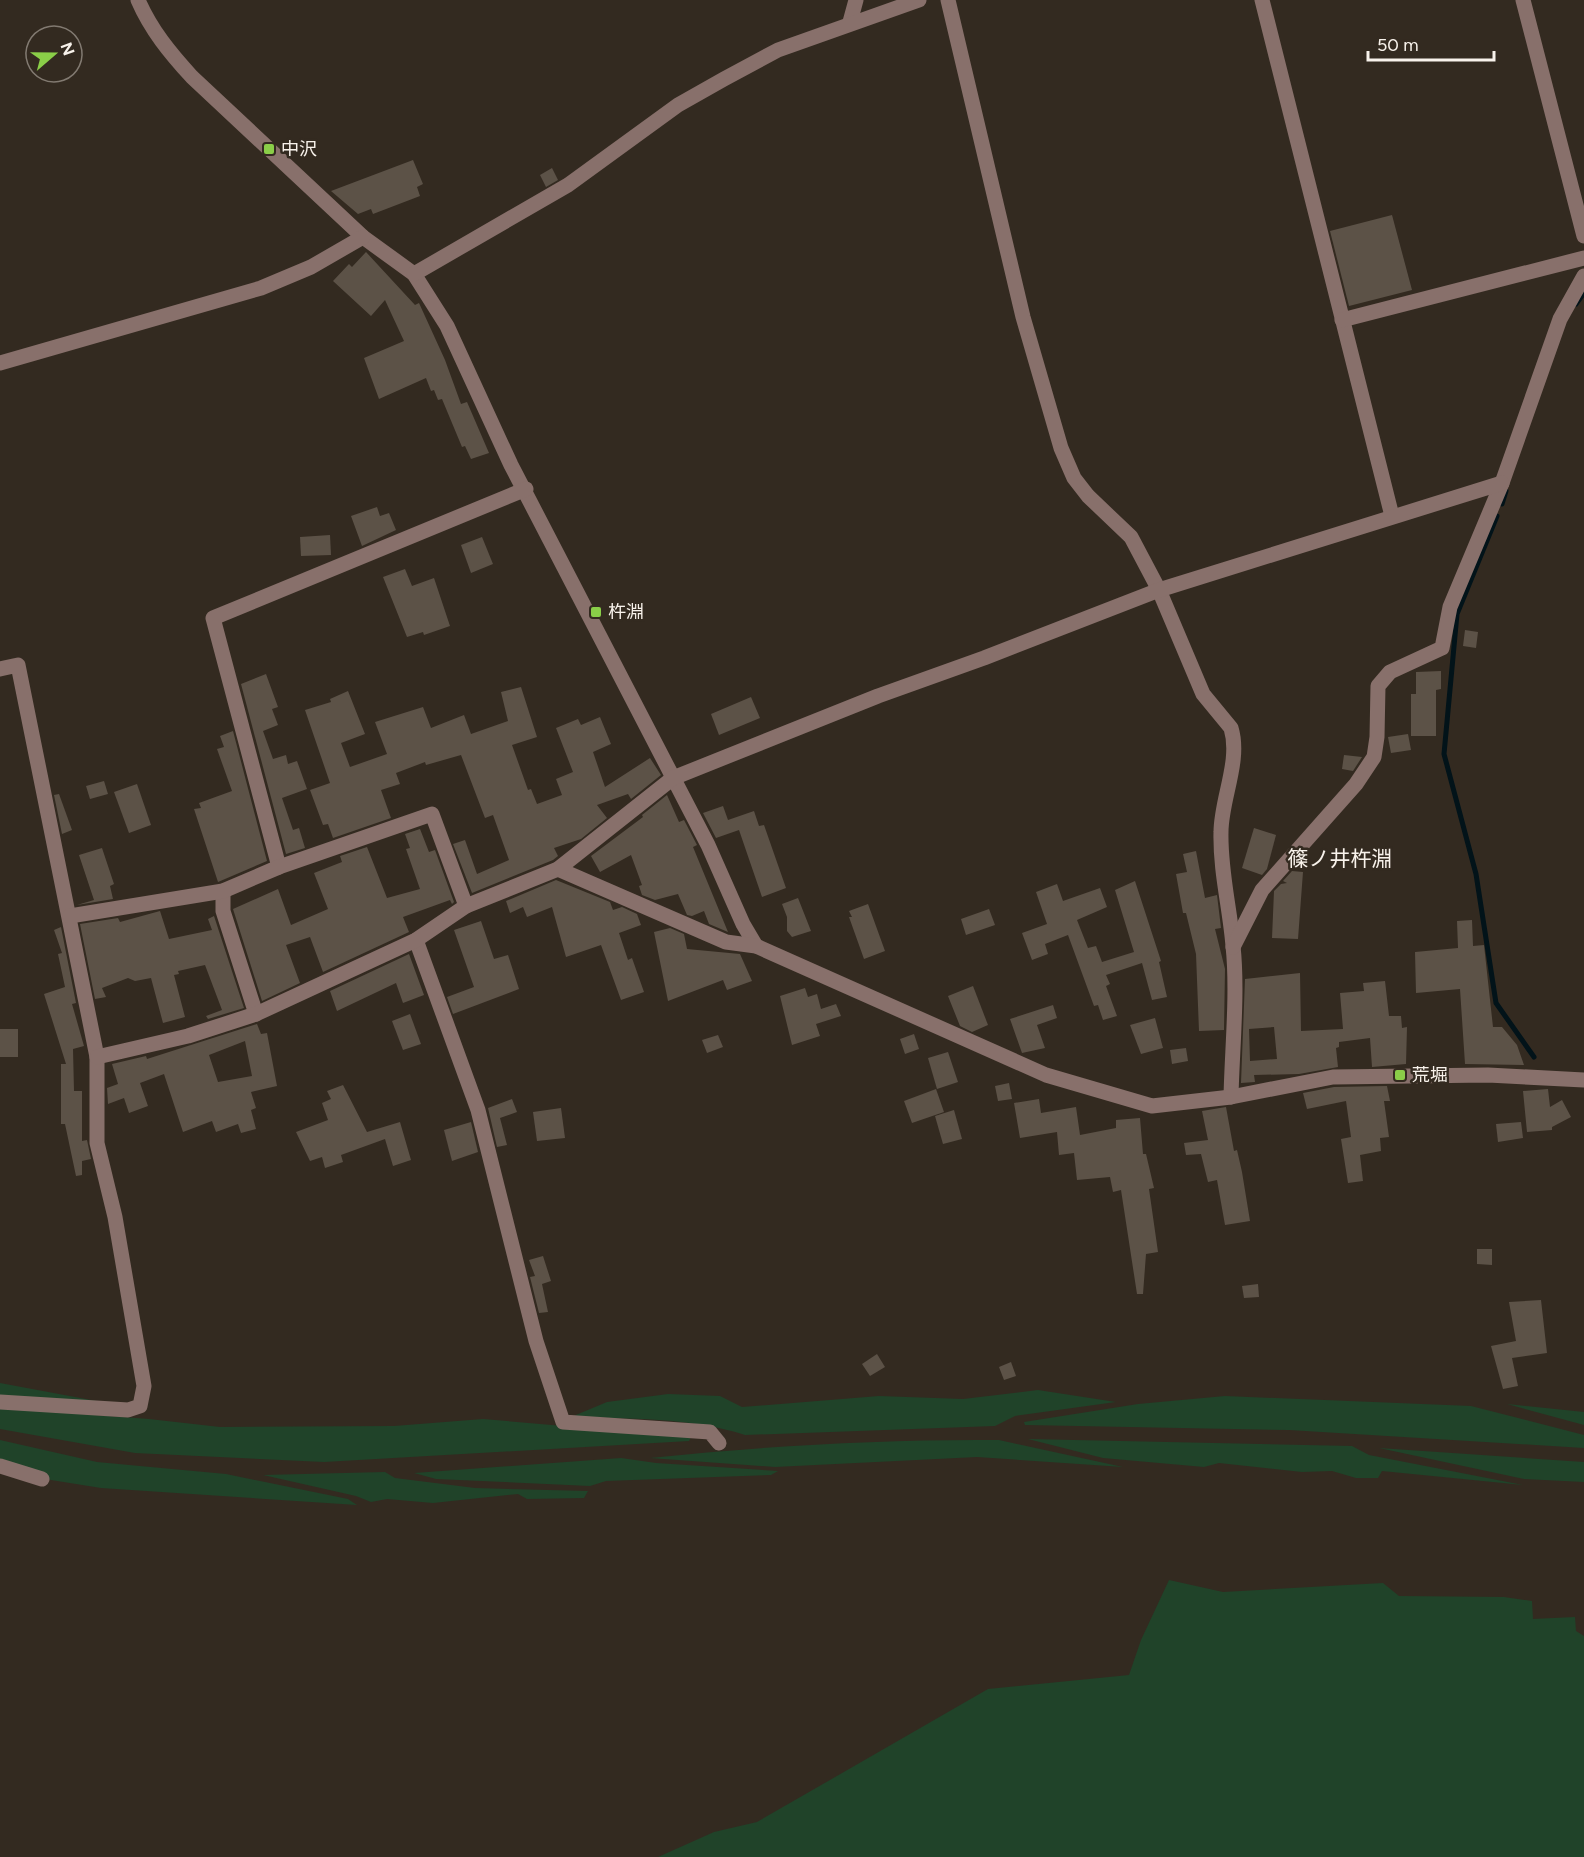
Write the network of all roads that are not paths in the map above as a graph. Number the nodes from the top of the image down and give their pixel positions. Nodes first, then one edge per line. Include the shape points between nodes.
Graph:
1 (138, 0) edge
2 (856, 0) edge
3 (919, 0) edge
4 (948, 0) edge
5 (1262, 0) edge
6 (1523, 0) edge
7 (850, 22) junction
8 (1584, 236) edge
9 (363, 237) junction
10 (1584, 258) edge
11 (414, 274) junction
12 (1584, 276) edge
13 (1342, 320) junction
14 (0, 363) edge
15 (1502, 483) junction
16 (526, 489) junction
17 (1392, 516) junction
18 (1159, 590) junction
19 (0, 669) edge
20 (673, 778) junction
21 (279, 867) junction
22 (558, 869) junction
23 (223, 891) junction
24 (466, 906) junction
25 (70, 916) junction
26 (416, 940) junction
27 (756, 946) junction
28 (1233, 947) junction
29 (256, 1014) junction
30 (97, 1057) junction
31 (1584, 1080) edge
32 (1231, 1097) junction
33 (0, 1402) edge
34 (719, 1443) dead end
35 (0, 1466) edge
36 (42, 1479) dead end

1 - 9 street via 168,52
2 - 7 street
3 - 7 street
4 - 18 street via 1023,316 1061,448 1074,478 1131,537
5 - 13 street
6 - 8 street
7 - 11 street via 778,50 678,105 568,185
9 - 11 street
9 - 14 street via 311,267 261,288
10 - 13 street
11 - 16 street via 447,326 511,465
12 - 15 street via 1560,320
13 - 17 street
15 - 17 street
15 - 28 street via 1450,607 1442,648 1390,672 1378,686 1374,758 1356,784 1262,890
16 - 20 street
16 - 21 street via 213,618
17 - 18 street
18 - 20 street
18 - 28 street via 1203,694 1233,734 1220,831
19 - 25 street via 18,665
20 - 22 street
20 - 27 street
21 - 23 street
21 - 24 street via 432,814
22 - 24 street
22 - 27 street via 726,942
23 - 25 street
23 - 29 street via 223,911
24 - 26 street
25 - 30 street
26 - 29 street
26 - 34 street via 478,1110 536,1341 563,1422 710,1432
27 - 32 street via 1046,1075 1152,1106
28 - 32 street
29 - 30 street via 188,1036
30 - 33 street via 97,1143 115,1217 144,1386 140,1406 128,1410
31 - 32 street via 1477,1075 1333,1077
35 - 36 street

